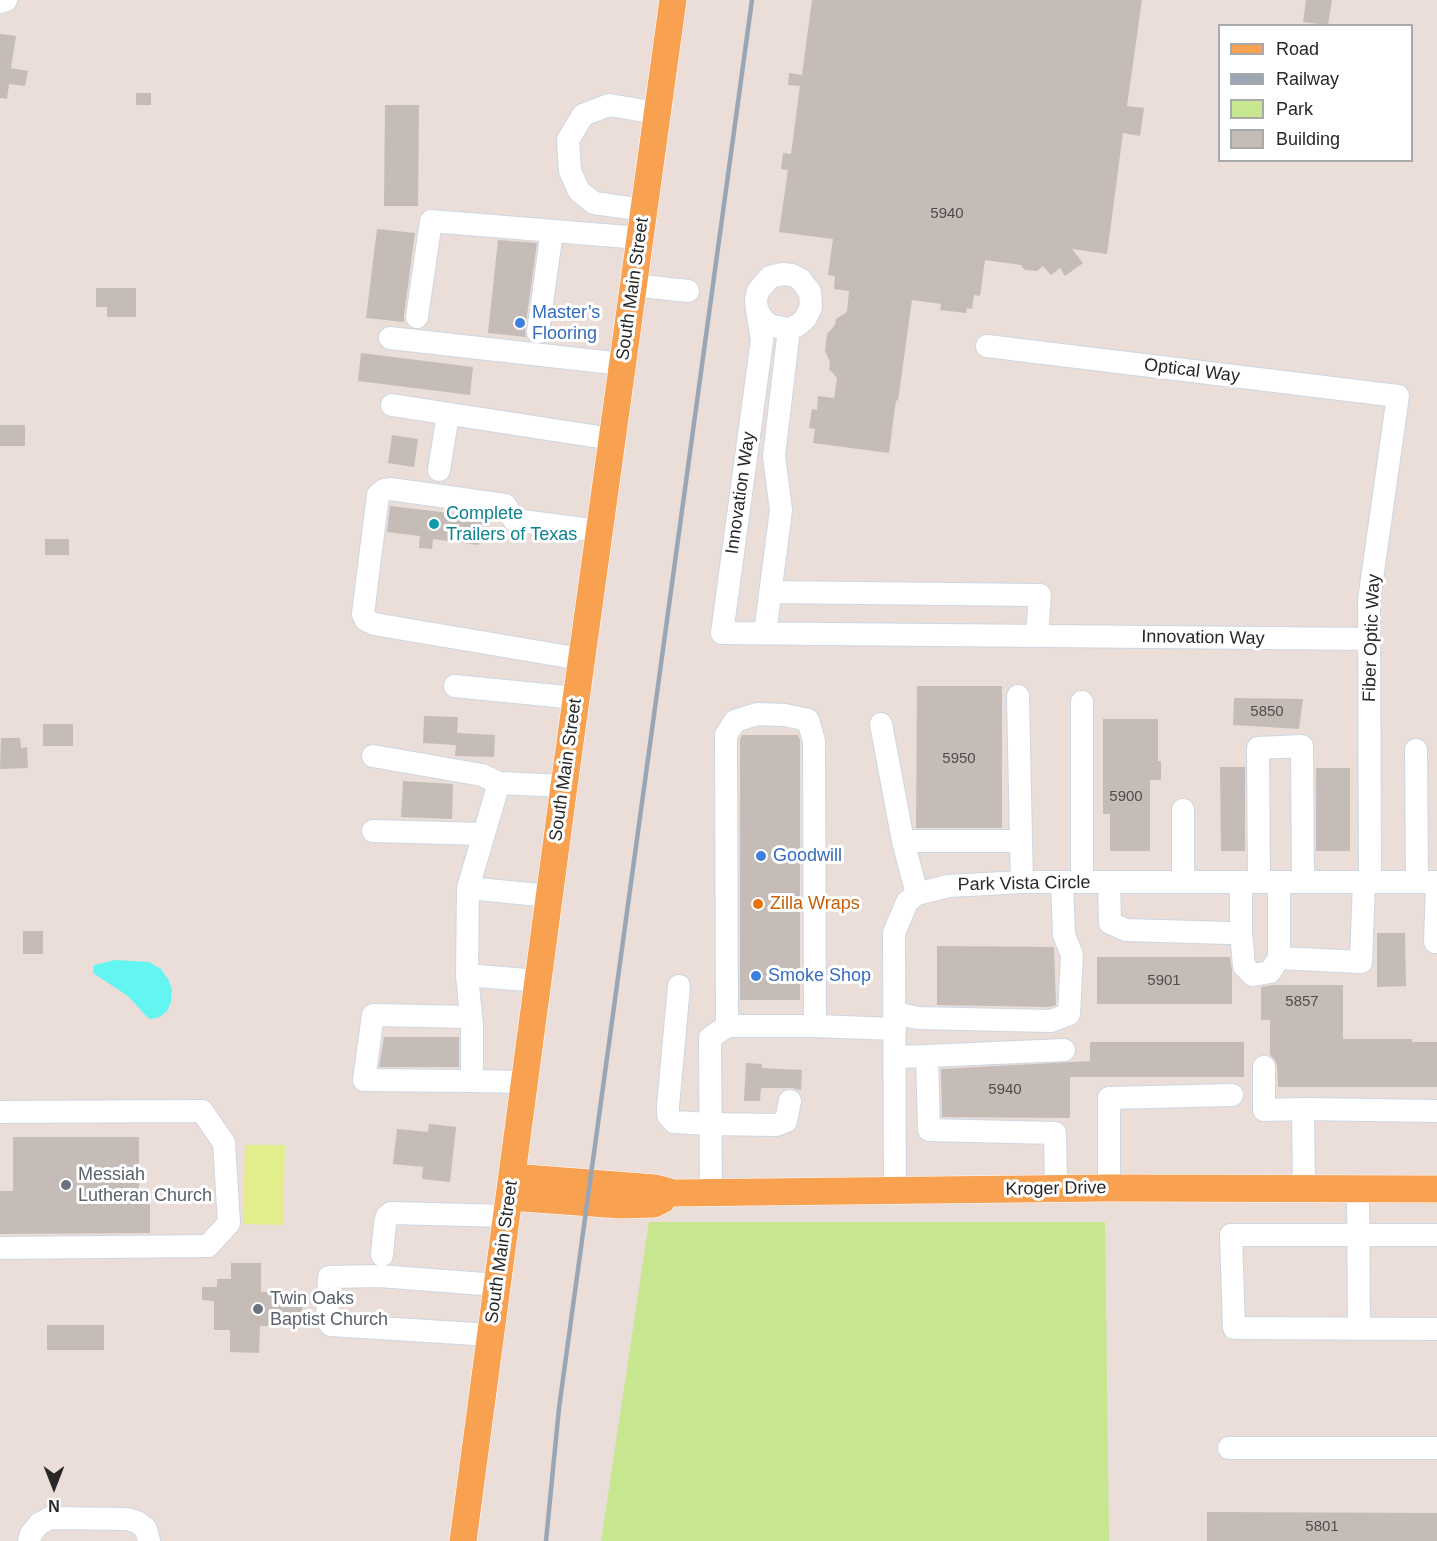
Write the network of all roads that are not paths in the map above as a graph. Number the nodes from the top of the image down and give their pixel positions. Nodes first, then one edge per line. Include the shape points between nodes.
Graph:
1 (6, 0) edge
2 (673, 0) edge
3 (0, 2) edge
4 (657, 113) junction
5 (644, 210) junction
6 (552, 231) junction
7 (640, 238) junction
8 (633, 285) junction
9 (688, 291) dead end
10 (752, 303) junction
11 (417, 317) dead end
12 (789, 328) junction
13 (538, 332) dead end
14 (390, 338) dead end
15 (987, 346) dead end
16 (622, 364) junction
17 (1398, 396) joint
18 (392, 405) dead end
19 (448, 414) junction
20 (612, 439) junction
21 (439, 470) dead end
22 (599, 531) junction
23 (770, 592) junction
24 (765, 633) junction
25 (1037, 636) junction
26 (1370, 639) junction
27 (581, 659) junction
28 (455, 686) dead end
29 (1018, 696) dead end
30 (576, 698) junction
31 (1082, 702) dead end
32 (881, 724) dead end
33 (1416, 750) dead end
34 (373, 756) dead end
35 (499, 783) junction
36 (564, 786) junction
37 (1183, 810) dead end
38 (373, 831) dead end
39 (483, 834) junction
40 (903, 841) junction
41 (1021, 841) junction
42 (1022, 882) junction
43 (1072, 882) junction
44 (1109, 882) junction
45 (1183, 882) junction
46 (1260, 882) junction
47 (1302, 882) junction
48 (1367, 882) junction
49 (1430, 883) edge
50 (468, 888) junction
51 (917, 894) junction
52 (549, 896) junction
53 (1241, 932) junction
54 (1437, 942) edge
55 (1279, 958) junction
56 (467, 975) junction
57 (538, 981) junction
58 (679, 986) dead end
59 (471, 1017) junction
60 (895, 1021) junction
61 (727, 1026) junction
62 (815, 1026) junction
63 (1064, 1050) dead end
64 (927, 1056) junction
65 (895, 1057) junction
66 (1264, 1067) dead end
67 (472, 1081) junction
68 (525, 1082) junction
69 (1232, 1095) dead end
70 (790, 1101) dead end
71 (1303, 1109) junction
72 (0, 1112) edge
73 (1437, 1112) edge
74 (711, 1124) junction
75 (1109, 1188) junction
76 (1056, 1189) junction
77 (1304, 1189) junction
78 (1358, 1189) junction
79 (1437, 1189) edge
80 (895, 1191) junction
81 (711, 1192) junction
82 (509, 1197) junction
83 (1359, 1235) junction
84 (1437, 1235) edge
85 (0, 1248) edge
86 (382, 1255) dead end
87 (497, 1285) junction
88 (1359, 1329) junction
89 (1437, 1329) edge
90 (490, 1335) junction
91 (1229, 1448) dead end
92 (1437, 1448) edge
93 (29, 1541) edge
94 (149, 1541) edge
95 (463, 1541) edge

1 - 3 street
2 - 4 main road, South Main Street
4 - 5 main road, South Main Street
4 - 5 street via 609,105 583,115 568,140 570,171 579,191 594,203
5 - 7 main road, South Main Street
6 - 7 street
6 - 11 street via 431,221
6 - 13 street
7 - 8 main road, South Main Street
8 - 9 street
8 - 16 main road, South Main Street
10 - 12 street via 764,321
10 - 12 street via 770,278 782,274 800,279 810,292 811,307 805,319
10 - 24 street, Innovation Way via 762,340 722,633
12 - 23 street, Innovation Way via 774,456 781,510
14 - 16 street
15 - 17 street, Optical Way
16 - 20 main road, South Main Street
17 - 26 street, Fiber Optic Way via 1369,600
18 - 19 street
19 - 20 street
19 - 21 street
20 - 22 main road, South Main Street
22 - 27 main road, South Main Street
22 - 27 street via 514,520 505,505 390,489 378,495 363,614 366,620
23 - 24 street, Innovation Way
23 - 25 street via 1040,595
24 - 25 street, Innovation Way
25 - 26 street, Innovation Way
26 - 48 street, Fiber Optic Way
27 - 30 main road, South Main Street
28 - 30 street
29 - 41 street
30 - 36 main road, South Main Street
31 - 43 street
32 - 40 street
33 - 49 street
34 - 35 street via 482,775
35 - 36 street
35 - 39 street
36 - 52 main road, South Main Street
37 - 45 street
38 - 39 street
39 - 50 street
40 - 41 street
40 - 51 street
41 - 42 street
42 - 43 street, Park Vista Circle
42 - 51 street, Park Vista Circle via 948,885
43 - 44 street, Park Vista Circle
43 - 60 street via 1064,935 1072,955 1069,1014 1051,1021
44 - 45 street, Park Vista Circle
44 - 53 street via 1110,923 1126,930
45 - 46 street, Park Vista Circle
46 - 47 street, Park Vista Circle
46 - 47 street via 1258,748 1302,746
46 - 53 street
46 - 55 street
47 - 48 street, Park Vista Circle
48 - 49 street, Park Vista Circle
48 - 55 street, Fiber Optic Way via 1361,962
49 - 54 street
50 - 52 street
50 - 56 street
51 - 60 street via 907,902 894,933
52 - 57 main road, South Main Street
53 - 55 street via 1244,966 1253,975 1270,972
56 - 57 street
56 - 59 street
57 - 68 main road, South Main Street
58 - 74 street via 668,1115 674,1122
59 - 67 street
59 - 67 street via 373,1015 364,1080
60 - 62 street
60 - 65 street
61 - 62 street
61 - 62 street via 726,735 735,721 757,714 808,720 814,741
61 - 74 street via 711,1038
63 - 64 street
64 - 65 street
64 - 76 street via 928,1130 1055,1133
65 - 80 street
66 - 71 street via 1264,1110
67 - 68 street
68 - 82 main road, South Main Street
69 - 75 street via 1108,1098
70 - 74 street via 786,1121 776,1125
71 - 73 street
71 - 77 street
72 - 85 street via 201,1111 224,1143 229,1223 208,1246
74 - 81 street
75 - 76 main road, Kroger Drive
75 - 77 main road, Kroger Drive
76 - 80 main road, Kroger Drive
77 - 78 main road, Kroger Drive
78 - 79 main road, Kroger Drive
78 - 83 street
80 - 81 main road, Kroger Drive
81 - 82 main road, Kroger Drive via 674,1193 654,1204 620,1205
82 - 86 street via 391,1214 385,1224
82 - 87 main road, South Main Street
83 - 84 street
83 - 88 street
83 - 88 street via 1231,1235 1234,1328
87 - 90 main road, South Main Street
87 - 90 street via 379,1276 329,1277 327,1320 331,1325
88 - 89 street
90 - 95 main road, South Main Street
91 - 92 street
93 - 94 street via 39,1524 50,1518 127,1519 146,1529

